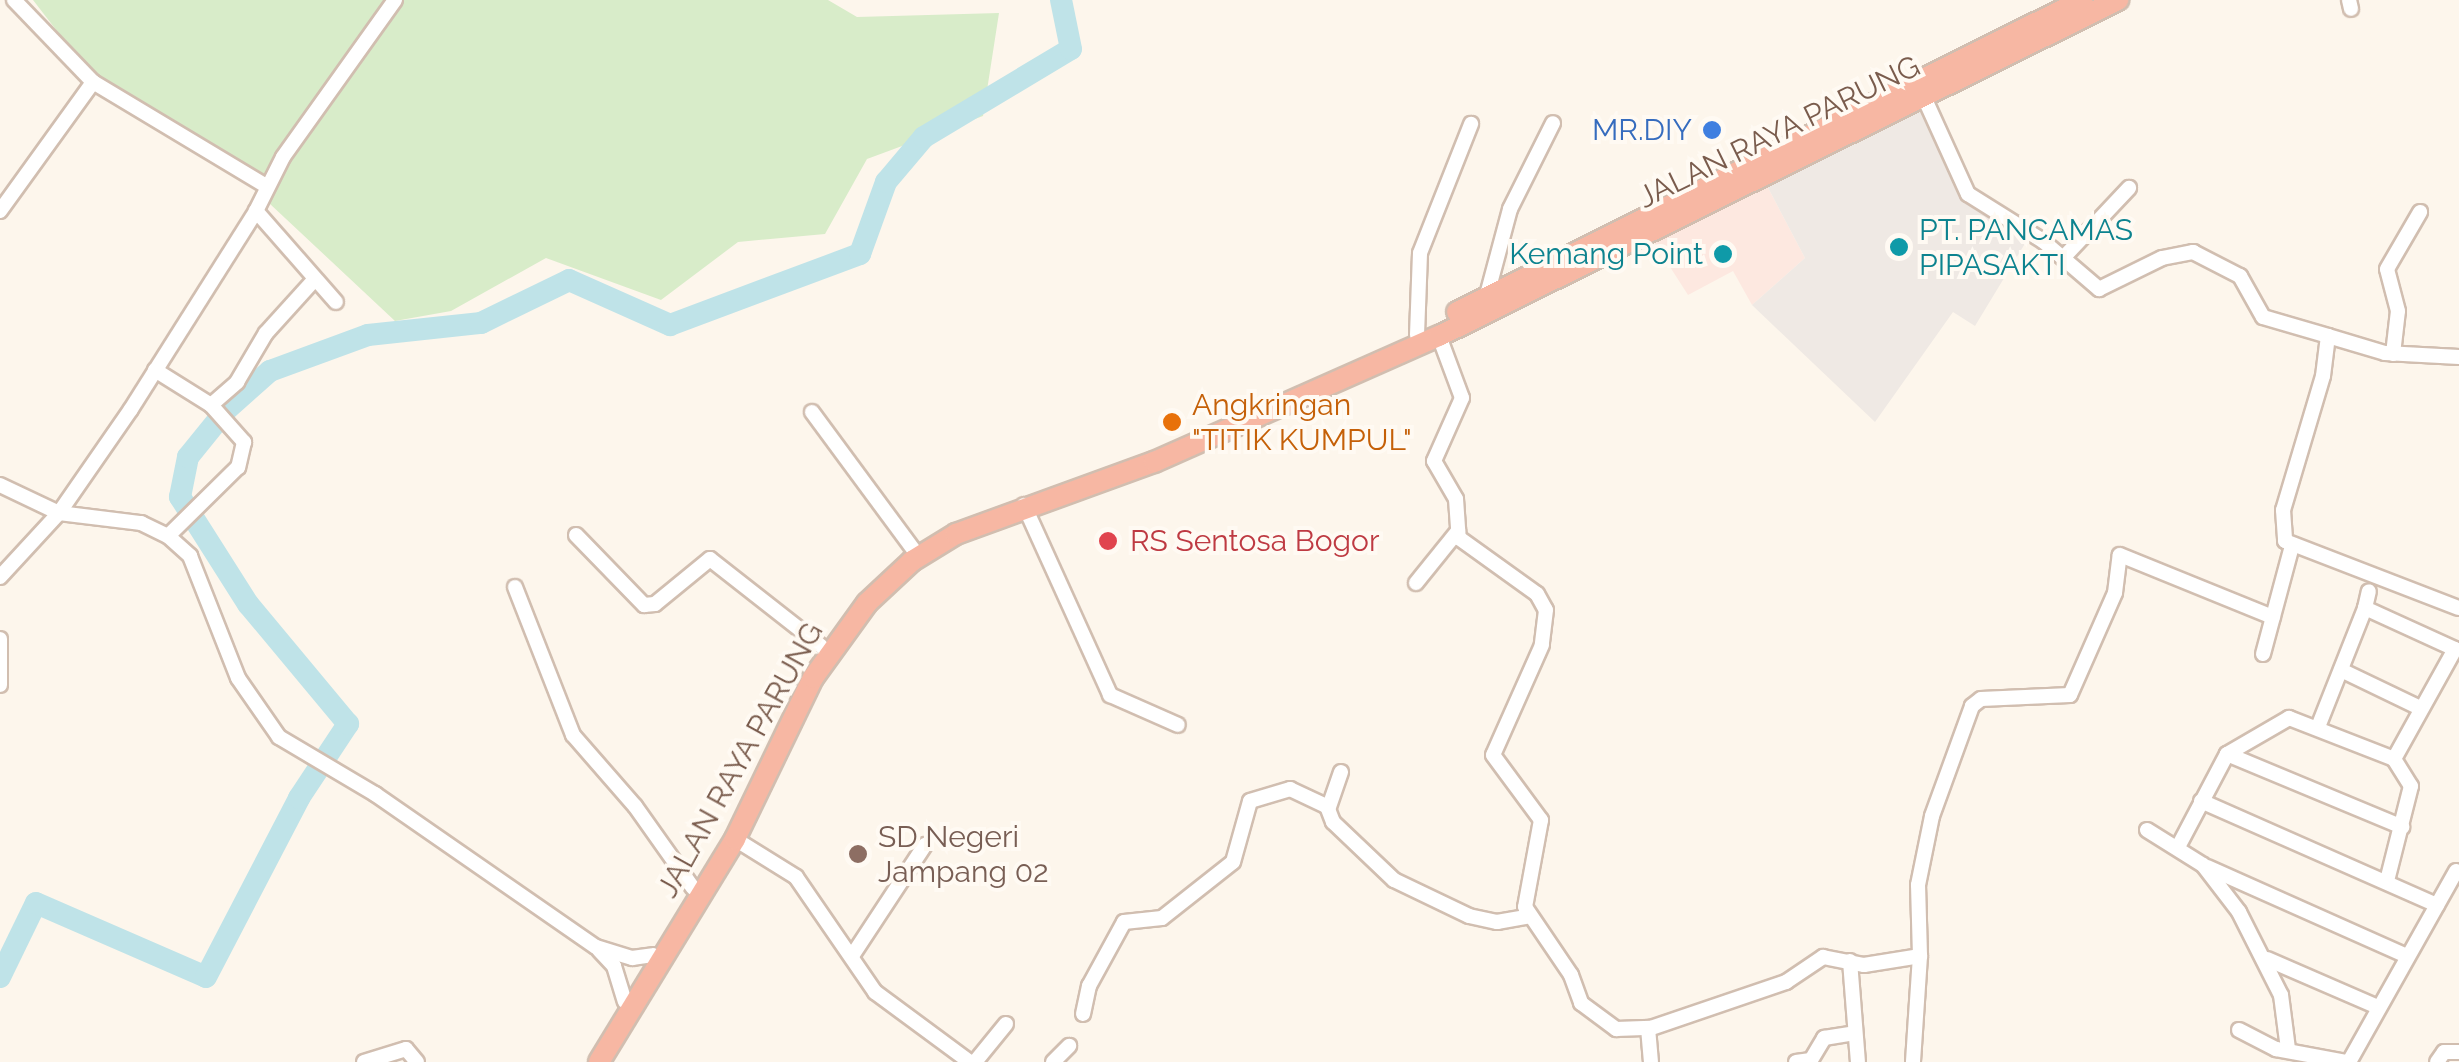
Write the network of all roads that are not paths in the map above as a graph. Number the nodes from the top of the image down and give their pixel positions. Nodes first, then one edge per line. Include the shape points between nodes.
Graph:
1 (14, 0) edge
2 (395, 0) edge
3 (2082, 0) edge
4 (2118, 0) edge
5 (93, 82) junction
6 (1923, 95) junction
7 (1553, 123) dead end
8 (1471, 124) dead end
9 (266, 186) junction
10 (2129, 188) dead end
11 (0, 211) edge
12 (256, 211) junction
13 (2420, 212) dead end
14 (2064, 258) junction
15 (314, 280) junction
16 (1487, 295) junction
17 (336, 302) dead end
18 (1417, 335) junction
19 (1439, 336) junction
20 (2328, 336) junction
21 (2393, 354) junction
22 (2459, 357) edge
23 (156, 370) junction
24 (212, 406) junction
25 (812, 412) dead end
26 (1104, 473) junction
27 (0, 485) edge
28 (1024, 506) junction
29 (59, 513) junction
30 (1458, 531) junction
31 (576, 535) dead end
32 (168, 536) junction
33 (2292, 546) junction
34 (914, 550) junction
35 (0, 577) edge
36 (1416, 582) dead end
37 (516, 587) dead end
38 (2369, 591) dead end
39 (2365, 608) junction
40 (2459, 608) edge
41 (2273, 617) junction
42 (0, 639) edge
43 (821, 646) junction
44 (2263, 654) dead end
45 (2341, 670) junction
46 (0, 684) edge
47 (2420, 708) junction
48 (1178, 725) dead end
49 (2318, 727) junction
50 (2227, 754) junction
51 (2394, 759) junction
52 (1341, 772) dead end
53 (2200, 801) junction
54 (1328, 808) junction
55 (2402, 827) junction
56 (2147, 830) dead end
57 (735, 838) junction
58 (925, 845) dead end
59 (2178, 847) junction
60 (2203, 865) junction
61 (2456, 871) dead end
62 (2387, 881) junction
63 (692, 888) junction
64 (2437, 905) junction
65 (1530, 916) junction
66 (596, 947) junction
67 (653, 954) junction
68 (852, 956) junction
69 (1920, 956) junction
70 (2407, 956) junction
71 (2267, 959) junction
72 (1850, 961) junction
73 (625, 1001) junction
74 (2378, 1007) junction
75 (1083, 1014) dead end
76 (1006, 1024) dead end
77 (1648, 1028) junction
78 (2239, 1030) dead end
79 (1855, 1034) junction
80 (1069, 1046) dead end
81 (2288, 1049) junction
82 (2459, 1052) edge
83 (364, 1062) edge
84 (417, 1062) edge
85 (586, 1062) edge
86 (599, 1062) edge
87 (973, 1062) edge
88 (1053, 1062) edge
89 (1651, 1062) edge
90 (1796, 1062) edge
91 (1858, 1062) edge
92 (1913, 1062) edge
93 (2348, 1062) edge
94 (2437, 1062) edge

1 - 5 street
2 - 9 street
3 - 16 highway, JALAN RAYA PARUNG
4 - 6 highway, JALAN RAYA PARUNG
5 - 9 street
5 - 11 street
6 - 14 street via 1968,194
6 - 19 highway, JALAN RAYA PARUNG
7 - 16 street via 1510,210
8 - 18 street via 1420,253
9 - 12 street
10 - 14 street
12 - 15 street
12 - 23 street
13 - 21 street via 2387,269 2398,311
14 - 20 street via 2099,289 2162,258 2193,252 2240,276 2263,317
15 - 17 street
15 - 24 street
16 - 18 highway, JALAN RAYA PARUNG
18 - 26 highway, JALAN RAYA PARUNG
19 - 26 highway, JALAN RAYA PARUNG
19 - 30 street via 1462,398 1434,461 1456,499
20 - 21 street
20 - 33 street via 2323,376 2283,510 2283,535
21 - 22 street
23 - 24 street
23 - 29 street
24 - 32 street via 231,423 244,454
25 - 34 street
26 - 28 highway, JALAN RAYA PARUNG
26 - 34 highway, JALAN RAYA PARUNG via 951,524
27 - 29 street
28 - 48 street via 1053,557 1066,606 1110,695
28 - 57 highway, JALAN RAYA PARUNG via 912,561 867,603 813,678
29 - 32 street via 141,523
29 - 35 street
30 - 36 street
30 - 65 street via 1464,544 1537,594 1546,610 1542,645 1492,748 1541,820 1542,841 1524,897
31 - 43 street via 644,604 655,604 710,559
32 - 66 street via 190,556 256,712 304,757
33 - 40 street
33 - 41 street
34 - 43 highway, JALAN RAYA PARUNG via 859,597
37 - 63 street via 573,735 635,806
38 - 39 street
39 - 45 street
39 - 47 street via 2455,649
41 - 44 street
41 - 69 street via 2120,556 2115,593 2070,695 1981,699 1972,706 1932,816 1918,885
42 - 46 street
43 - 63 highway, JALAN RAYA PARUNG
45 - 47 street
45 - 49 street
47 - 51 street
49 - 50 street via 2289,718
49 - 51 street
50 - 53 street
50 - 55 street
51 - 55 street via 2411,786
52 - 54 street
53 - 59 street
53 - 62 street
54 - 65 street via 1336,826 1394,880 1469,916 1496,922
54 - 75 street via 1290,789 1250,802 1233,862 1162,918 1124,922 1089,986
55 - 62 street
56 - 59 street
57 - 68 street via 796,877
57 - 86 highway, JALAN RAYA PARUNG
58 - 68 street
59 - 60 street
60 - 70 street
60 - 71 street
61 - 64 street
62 - 64 street
63 - 67 highway, JALAN RAYA PARUNG
64 - 70 street
65 - 77 street via 1597,1020 1616,1029
66 - 67 street via 632,958
66 - 73 street via 614,966
67 - 73 highway, JALAN RAYA PARUNG
68 - 87 street via 875,992
69 - 72 street
69 - 92 street
70 - 74 street
71 - 74 street
71 - 81 street
72 - 77 street via 1823,957 1786,982
72 - 79 street
73 - 85 highway, JALAN RAYA PARUNG
74 - 93 street
76 - 87 street
77 - 89 street
78 - 81 street
79 - 90 street via 1824,1038 1811,1060
79 - 91 street
80 - 88 street
81 - 93 street
82 - 94 street via 2444,1052
83 - 84 street via 406,1049

